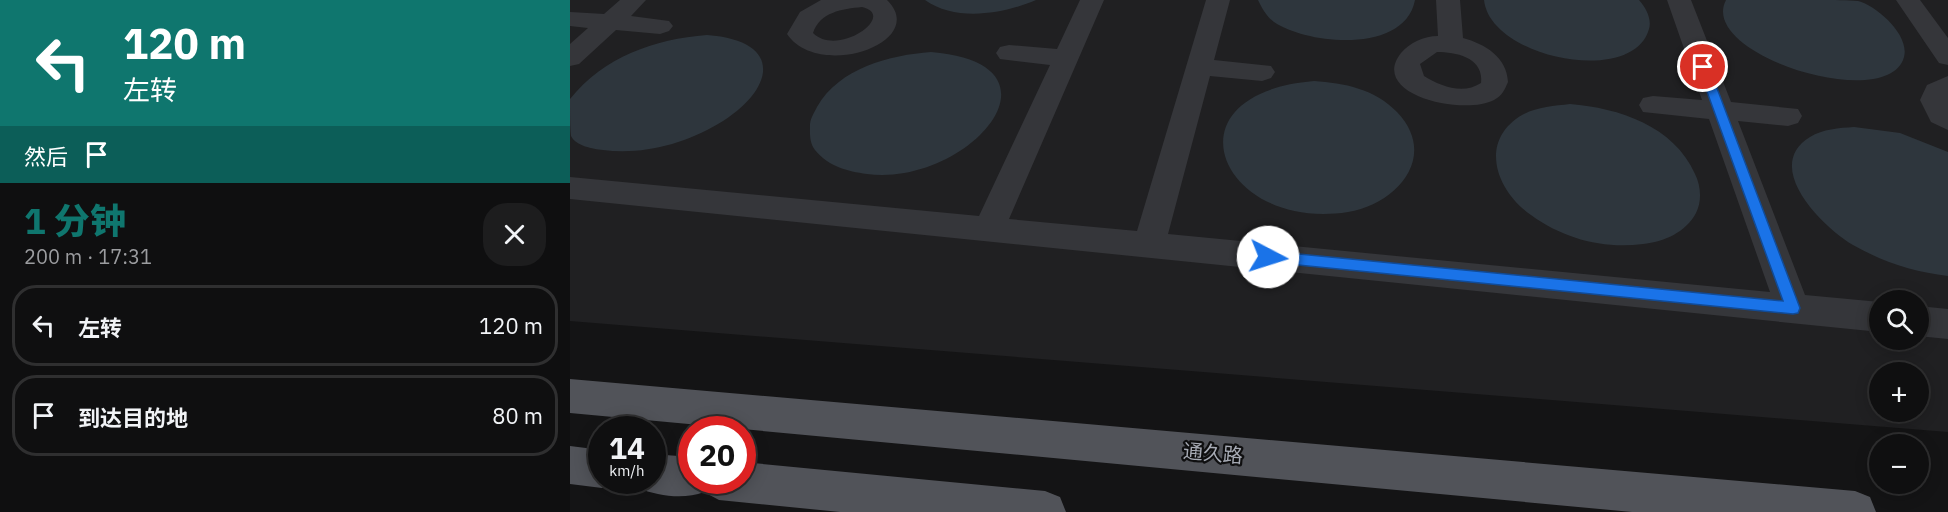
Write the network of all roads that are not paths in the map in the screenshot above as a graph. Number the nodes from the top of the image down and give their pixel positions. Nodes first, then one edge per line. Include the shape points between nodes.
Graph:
1 (634, 0) edge
2 (1092, 0) edge
3 (1218, 0) edge
4 (1448, 0) edge
5 (1679, 0) edge
6 (1908, 0) edge
7 (570, 18) edge
8 (610, 22) junction
9 (660, 26) dead end
10 (1451, 44) dead end
11 (1009, 53) dead end
12 (1948, 57) edge
13 (570, 58) edge
14 (1066, 58) junction
15 (1199, 67) junction
16 (1262, 72) dead end
17 (1948, 85) edge
18 (1653, 105) dead end
19 (1720, 111) junction
20 (1788, 116) dead end
21 (1948, 120) edge
22 (570, 188) edge
23 (989, 229) junction
24 (1149, 245) junction
25 (1793, 308) junction
26 (1869, 316) edge
27 (1929, 322) edge
28 (1948, 324) edge
29 (570, 396) edge
30 (570, 465) edge
31 (588, 467) edge
32 (756, 486) edge
33 (866, 503) edge
34 (1045, 512) edge
35 (1855, 512) edge

1 - 8 lane
2 - 14 lane
3 - 15 lane
4 - 10 lane
5 - 19 lane
6 - 12 lane
7 - 8 lane
8 - 9 lane
8 - 13 lane
11 - 14 lane
14 - 23 lane
15 - 16 lane
15 - 24 lane
17 - 21 lane via 1937,91 1934,100
18 - 19 lane
19 - 20 lane
19 - 25 lane
22 - 23 lane
23 - 24 lane
24 - 25 lane
25 - 26 lane
27 - 28 lane
29 - 35 main road, 通久路
30 - 31 main road
32 - 33 main road
33 - 34 main road

